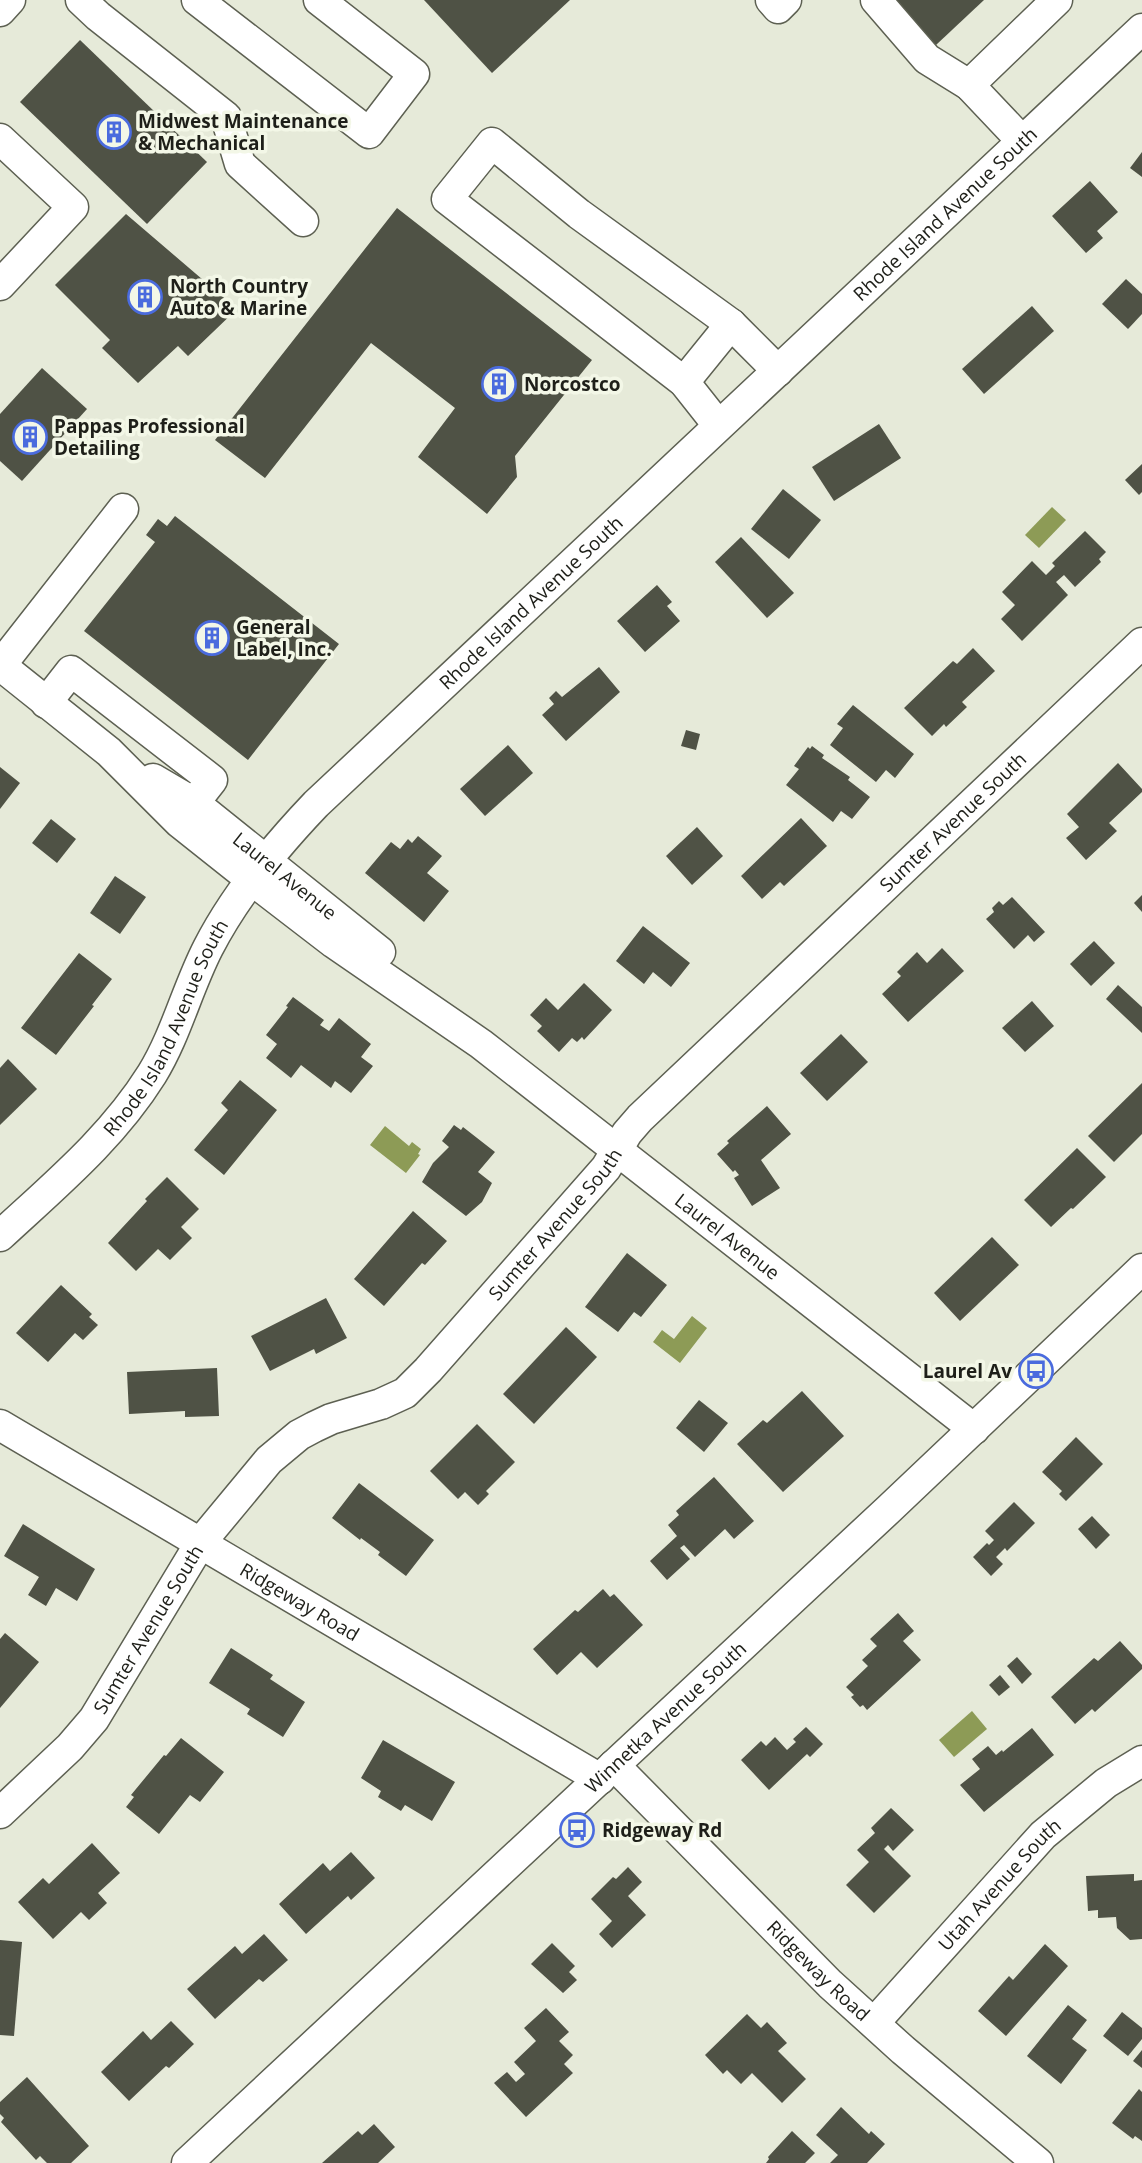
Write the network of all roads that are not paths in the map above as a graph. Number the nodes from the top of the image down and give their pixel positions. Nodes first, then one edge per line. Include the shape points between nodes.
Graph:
1 (10, 0) edge
2 (80, 0) edge
3 (197, 0) edge
4 (319, 0) edge
5 (771, 0) edge
6 (786, 0) edge
7 (876, 0) edge
8 (1057, 0) edge
9 (0, 11) edge
10 (1142, 29) edge
11 (969, 85) junction
12 (0, 139) edge
13 (1022, 141) junction
14 (303, 221) dead end
15 (0, 285) edge
16 (731, 324) junction
17 (778, 371) junction
18 (684, 382) junction
19 (719, 425) junction
20 (123, 509) dead end
21 (1142, 643) edge
22 (0, 666) edge
23 (46, 703) junction
24 (109, 752) junction
25 (194, 803) junction
26 (259, 870) junction
27 (616, 1149) junction
28 (0, 1236) edge
29 (1142, 1269) edge
30 (0, 1425) edge
31 (974, 1429) junction
32 (201, 1542) junction
33 (1142, 1761) edge
34 (607, 1772) junction
35 (0, 1813) edge
36 (874, 2023) junction
37 (187, 2163) edge
38 (1038, 2163) edge

1 - 9 street
2 - 14 street via 226,117 240,164
3 - 4 street via 369,132 414,74
5 - 6 street via 778,8
7 - 11 street via 927,59
8 - 11 street
10 - 13 street, Rhode Island Avenue South
11 - 13 street
12 - 15 street via 73,207
13 - 17 street, Rhode Island Avenue South
16 - 17 street
16 - 18 street
16 - 18 street via 579,214 492,143 447,199
17 - 19 street, Rhode Island Avenue South
18 - 19 street
19 - 26 street, Rhode Island Avenue South via 316,804
20 - 22 street
21 - 27 street, Sumter Avenue South via 640,1118
22 - 23 street, Laurel Avenue
23 - 24 street, Laurel Avenue
23 - 25 street via 71,671 212,780
24 - 25 street, Laurel Avenue
24 - 26 street, Laurel Avenue via 179,822
25 - 26 street, Laurel Avenue
26 - 27 street, Laurel Avenue via 334,943 481,1044
26 - 28 street, Rhode Island Avenue South via 209,946 163,1054 126,1112
27 - 31 street, Laurel Avenue
27 - 32 street, Sumter Avenue South via 606,1168 405,1393 299,1435 269,1460
29 - 31 street, Winnetka Avenue South
30 - 32 street, Ridgeway Road
31 - 34 street, Winnetka Avenue South
32 - 34 street, Ridgeway Road
32 - 35 street, Sumter Avenue South via 94,1718
33 - 36 street, Utah Avenue South via 1106,1783 1043,1835
34 - 36 street, Ridgeway Road
34 - 37 street, Winnetka Avenue South
36 - 38 street, Ridgeway Road

